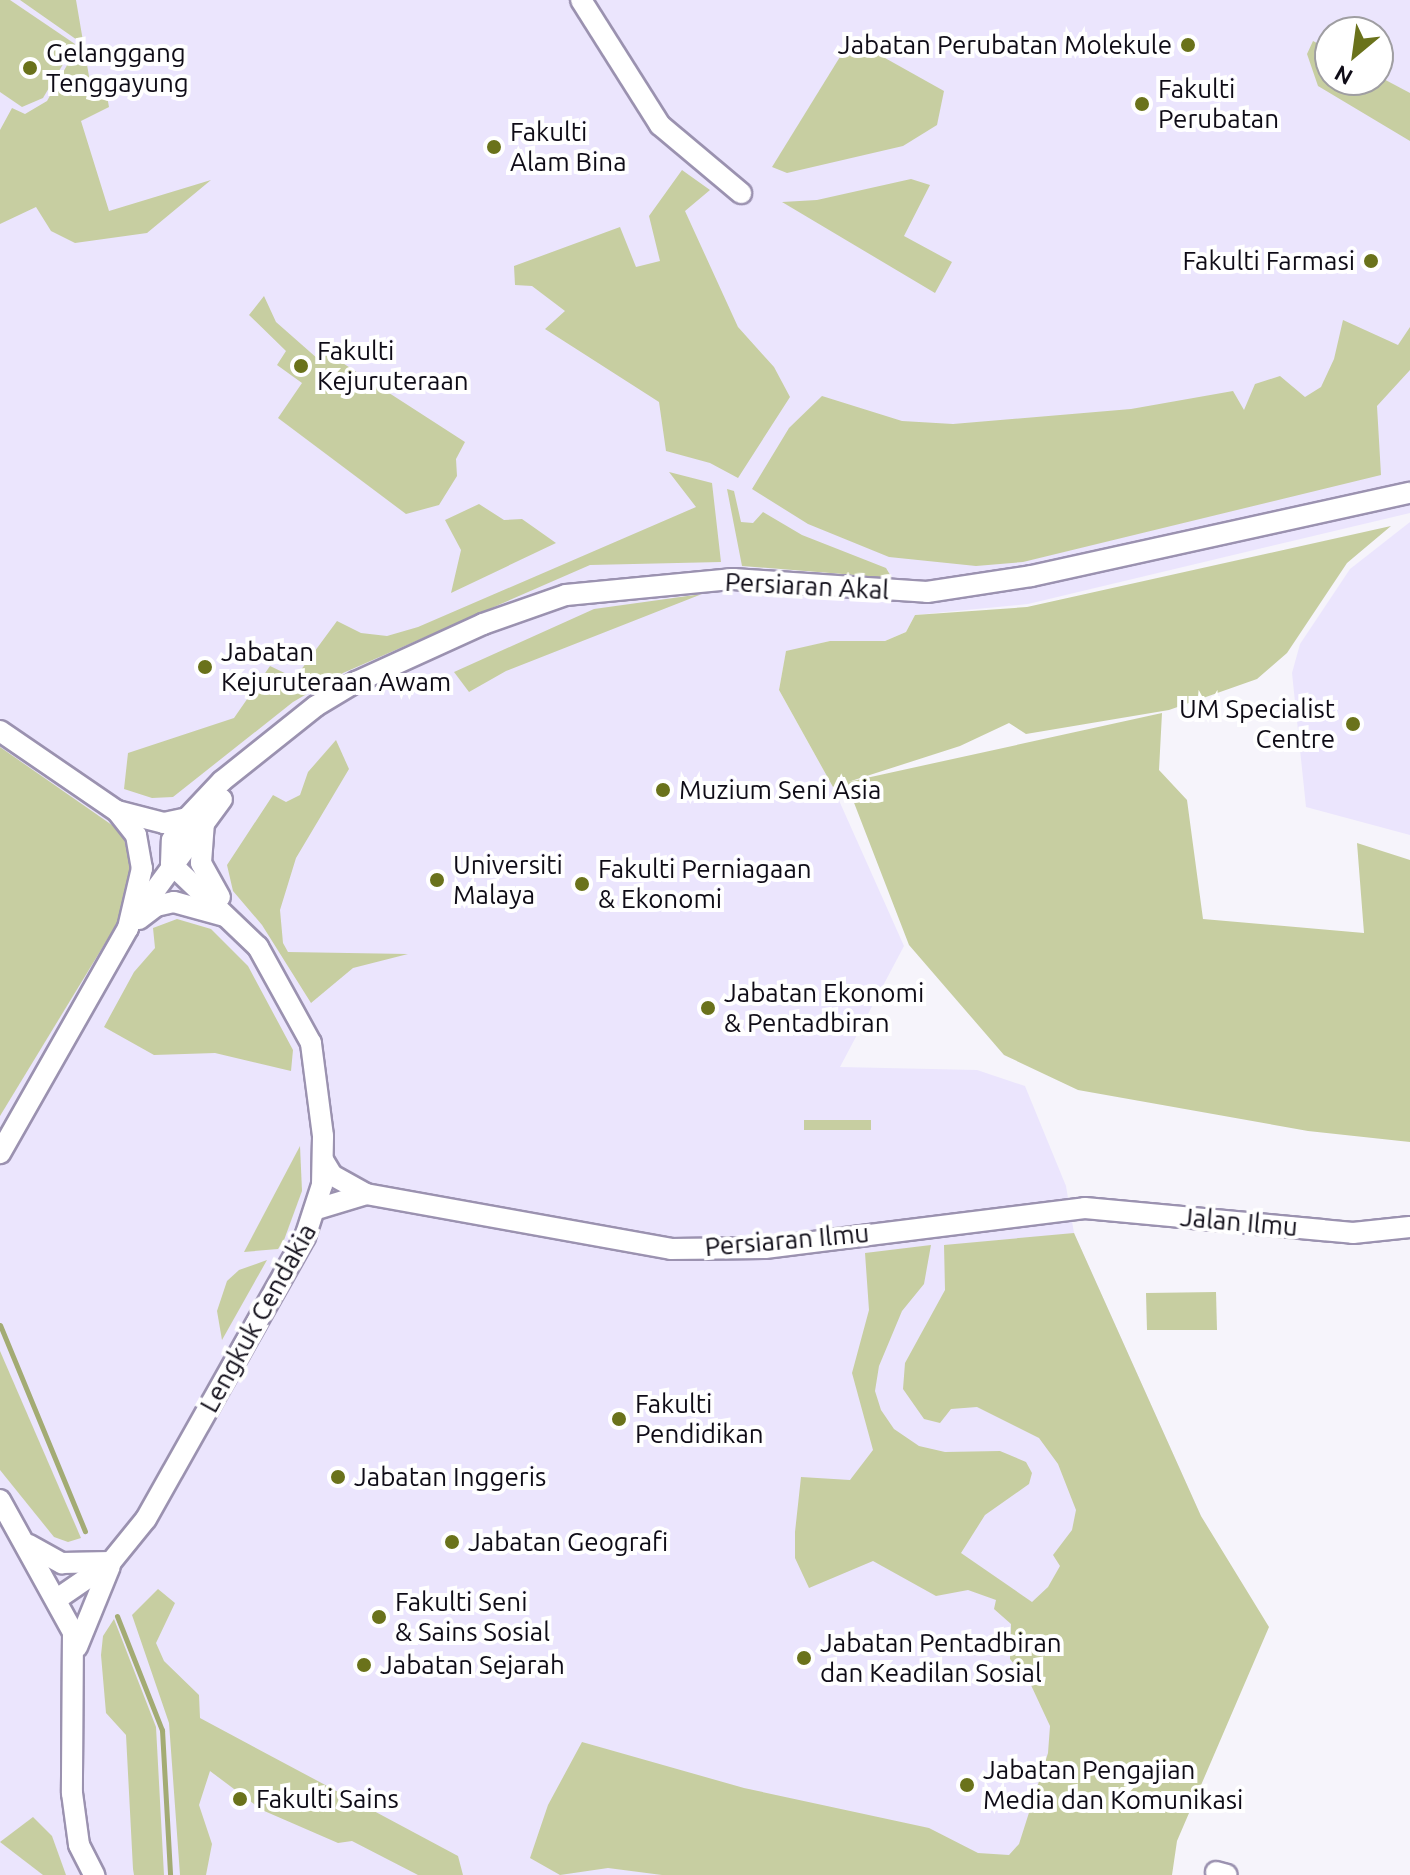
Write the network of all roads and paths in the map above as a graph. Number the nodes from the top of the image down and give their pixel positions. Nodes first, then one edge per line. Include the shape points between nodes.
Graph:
1 (581, 0) edge
2 (741, 193) dead end
3 (1410, 493) edge
4 (0, 731) edge
5 (117, 811) junction
6 (196, 818) junction
7 (171, 864) junction
8 (238, 923) junction
9 (128, 928) junction
10 (0, 1153) edge
11 (323, 1160) junction
12 (366, 1194) junction
13 (317, 1209) junction
14 (1068, 1210) joint
15 (1410, 1227) edge
16 (2, 1504) edge
17 (27, 1544) junction
18 (111, 1562) junction
19 (57, 1599) junction
20 (75, 1655) junction
21 (94, 1875) edge

1 - 2 street via 660,125
3 - 6 street, Persiaran Akal via 1031,576 927,592 733,579 566,595 483,624 316,706 242,769
4 - 5 street
5 - 6 street via 164,823
5 - 9 street via 141,850 139,899
6 - 7 street, Persiaran Akal
6 - 8 street via 201,863
7 - 8 street, Lengkuk Cendakia
7 - 9 street, Persiaran Akal
8 - 9 street via 208,908 174,902 156,906
8 - 11 street, Lengkuk Cendakia via 283,986 311,1043
9 - 10 street
11 - 12 street, Persiaran Ilmu via 332,1175
11 - 13 street, Lengkuk Cendakia
12 - 13 street, Persiaran Ilmu
12 - 14 street, Persiaran Ilmu via 671,1249 765,1248
13 - 18 street, Lengkuk Cendakia via 170,1479
14 - 15 street, Jalan Ilmu via 1353,1233
16 - 17 street
17 - 18 street via 62,1563
17 - 19 street
18 - 19 street, Lengkuk Cendakia
18 - 20 street, Lengkuk Cendakia
19 - 20 street via 73,1632
20 - 21 street via 72,1793 79,1845

